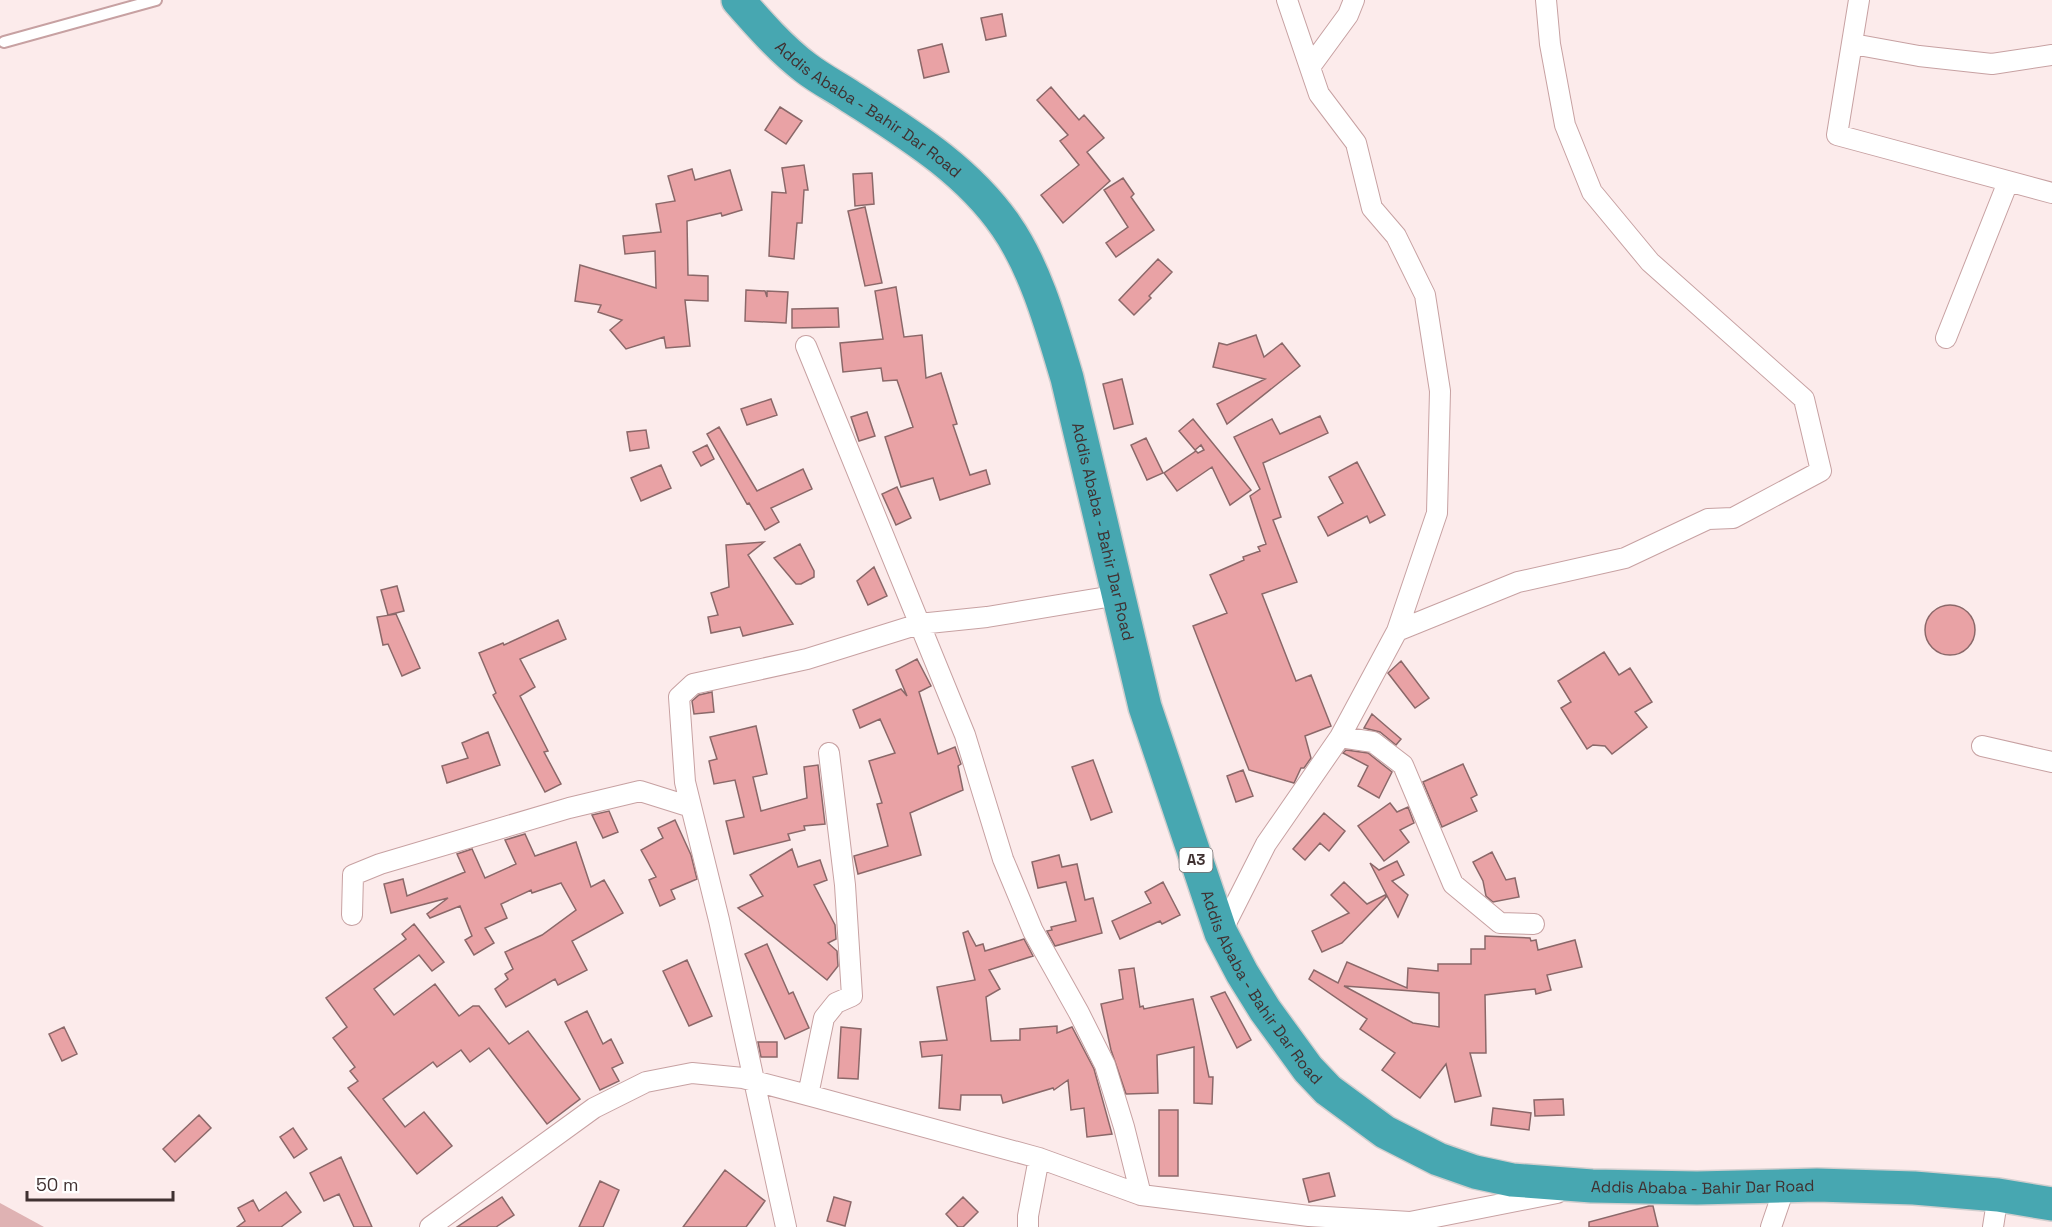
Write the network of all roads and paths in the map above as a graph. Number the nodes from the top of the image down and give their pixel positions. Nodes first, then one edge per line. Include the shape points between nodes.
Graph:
1 (156, 0) edge
2 (738, 0) edge
3 (1287, 0) edge
4 (1354, 0) edge
5 (1546, 0) edge
6 (1859, 0) edge
7 (4, 42) dead end
8 (1854, 44) junction
9 (2052, 55) edge
10 (1310, 67) junction
11 (2008, 182) junction
12 (2052, 193) edge
13 (1946, 338) dead end
14 (806, 346) dead end
15 (1119, 595) junction
16 (919, 624) junction
17 (1397, 631) junction
18 (1340, 737) junction
19 (1982, 746) dead end
20 (829, 753) dead end
21 (2052, 762) edge
22 (691, 807) junction
23 (352, 915) dead end
24 (1534, 924) dead end
25 (1221, 933) junction
26 (754, 1080) junction
27 (808, 1095) junction
28 (1039, 1158) junction
29 (1592, 1186) junction
30 (1785, 1186) junction
31 (1141, 1195) junction
32 (1998, 1195) junction
33 (2052, 1204) edge
34 (1380, 1224) edge
35 (430, 1227) edge
36 (786, 1227) edge
37 (1028, 1227) edge
38 (1771, 1227) edge
39 (1993, 1227) edge

1 - 7 lane
2 - 15 highway, Addis Ababa - Bahir Dar Road / A3 via 806,68 924,145 955,170 1005,225 1051,325
3 - 10 street
4 - 10 street via 1348,15
5 - 17 street via 1565,125 1592,192 1650,262 1804,399 1821,471 1733,518 1708,519 1625,558 1518,582
6 - 8 street
8 - 9 street via 1992,64
8 - 11 street via 1837,135
10 - 17 street via 1319,94 1356,143 1372,208 1396,236 1427,305 1440,391 1437,513
11 - 12 street
11 - 13 street
14 - 16 street
15 - 16 street
15 - 25 highway, Addis Ababa - Bahir Dar Road / A3 via 1145,707
16 - 22 street via 807,659 693,684 679,697 685,782
16 - 31 street via 965,735 1007,870 1033,931 1105,1065
17 - 18 street
18 - 24 street via 1373,742 1403,765 1453,884 1500,923
18 - 25 street via 1266,843
19 - 21 street
20 - 27 street via 845,885 852,996 836,1003 824,1018
22 - 23 street via 640,791 380,864 353,875
22 - 26 street
25 - 29 highway, Addis Ababa - Bahir Dar Road / A3 via 1242,973 1308,1069 1328,1090 1384,1132 1475,1172 1512,1180
26 - 27 street
26 - 35 street via 692,1073 646,1082 594,1108
26 - 36 street
27 - 28 street
28 - 31 street
28 - 37 street
29 - 30 highway, Addis Ababa - Bahir Dar Road / A3
29 - 34 street via 1410,1222
30 - 32 highway, Addis Ababa - Bahir Dar Road / A3 via 1914,1188
30 - 38 street
31 - 34 street
32 - 33 highway, Addis Ababa - Bahir Dar Road / A3
32 - 39 street

